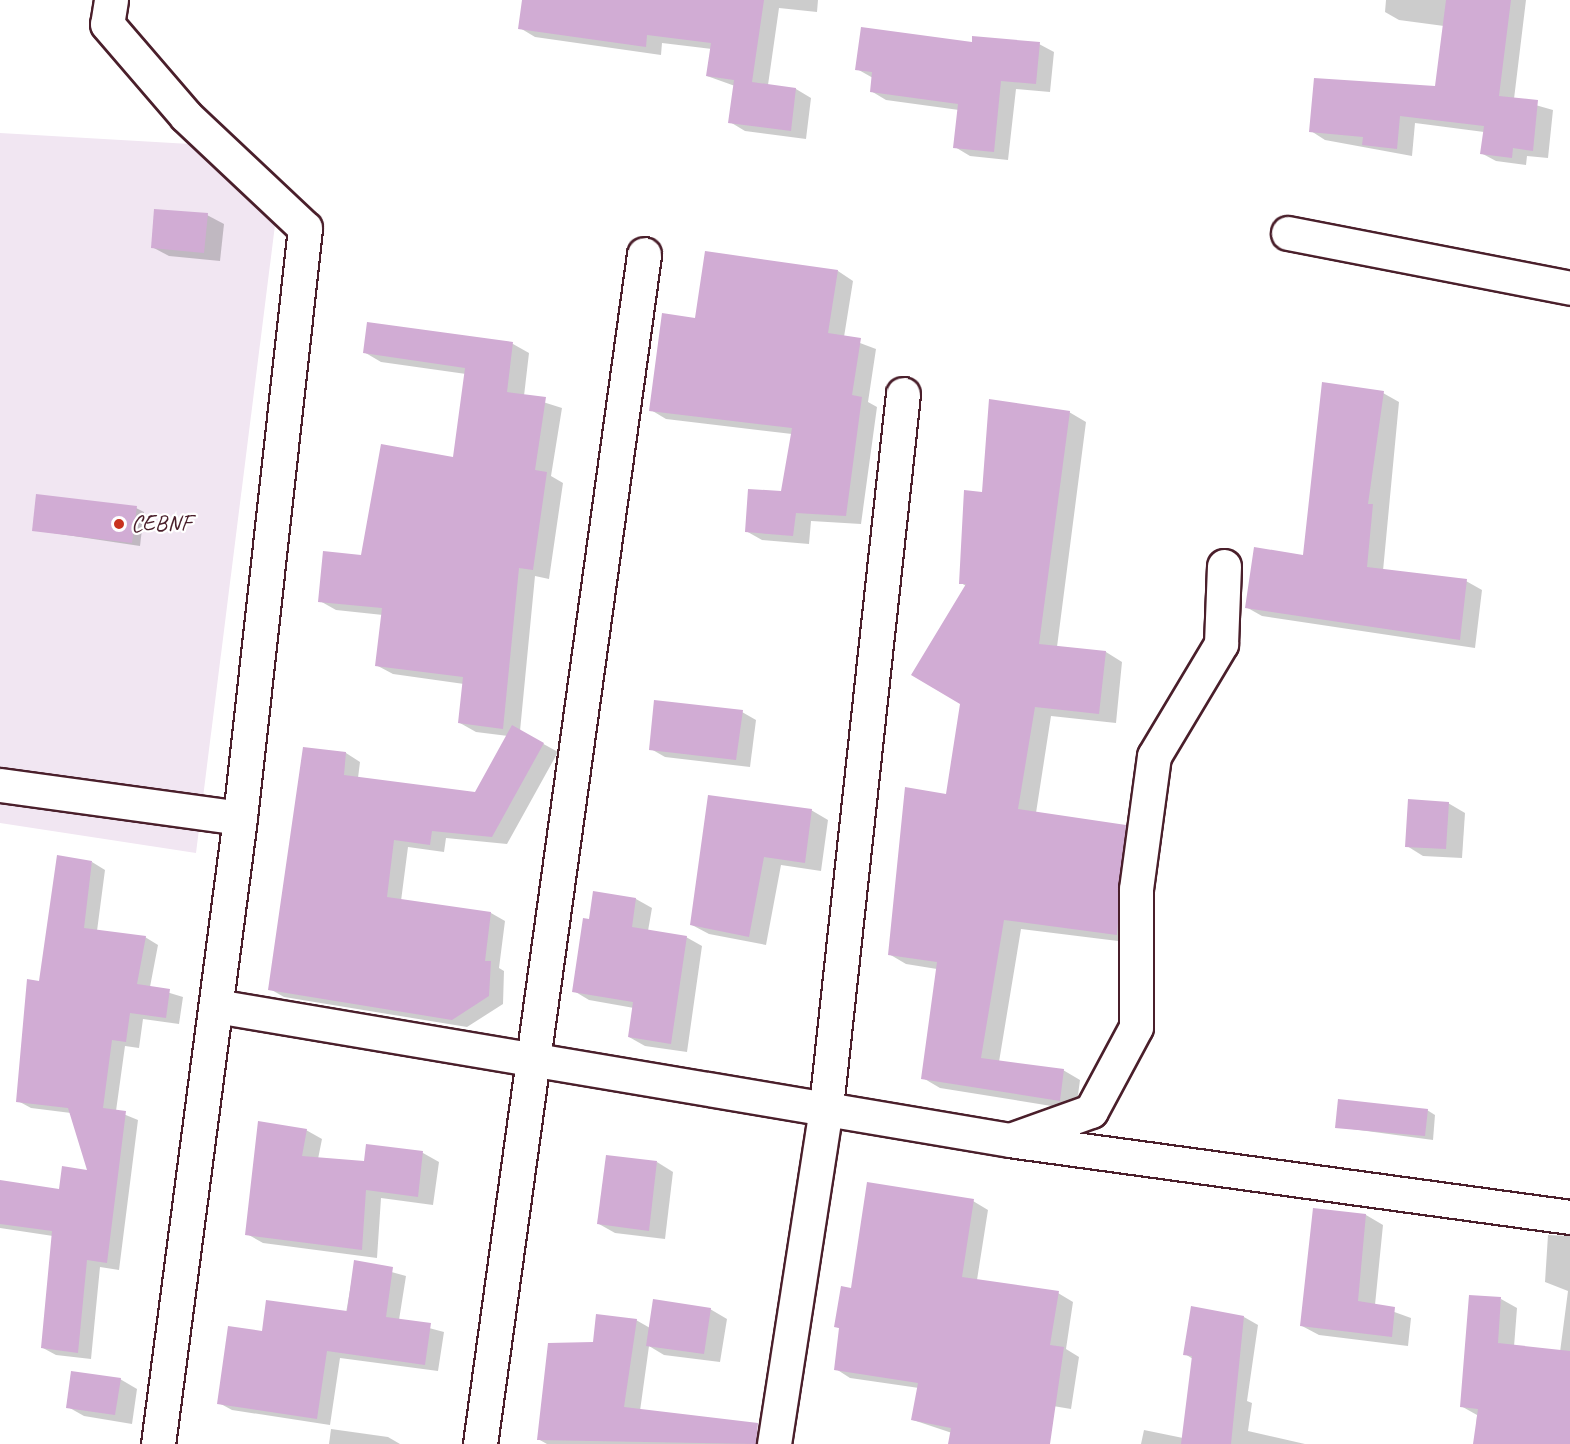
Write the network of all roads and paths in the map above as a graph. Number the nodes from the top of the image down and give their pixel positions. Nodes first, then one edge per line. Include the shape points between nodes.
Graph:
1 (111, 0) edge
2 (1288, 233) dead end
3 (644, 254) dead end
4 (1570, 288) edge
5 (903, 394) dead end
6 (1224, 566) dead end
7 (0, 786) edge
8 (240, 818) junction
9 (216, 1006) junction
10 (533, 1059) junction
11 (826, 1107) junction
12 (1010, 1140) junction
13 (1570, 1217) edge
14 (158, 1444) edge
15 (480, 1444) edge
16 (774, 1444) edge

1 - 8 street via 107,24 186,116 305,228
2 - 4 street
3 - 10 street
5 - 11 street
6 - 12 street via 1221,644 1154,756 1136,889 1136,1027 1092,1111
7 - 8 street
8 - 9 street
9 - 10 street
9 - 14 street
10 - 11 street
10 - 15 street
11 - 12 street
11 - 16 street
12 - 13 street

